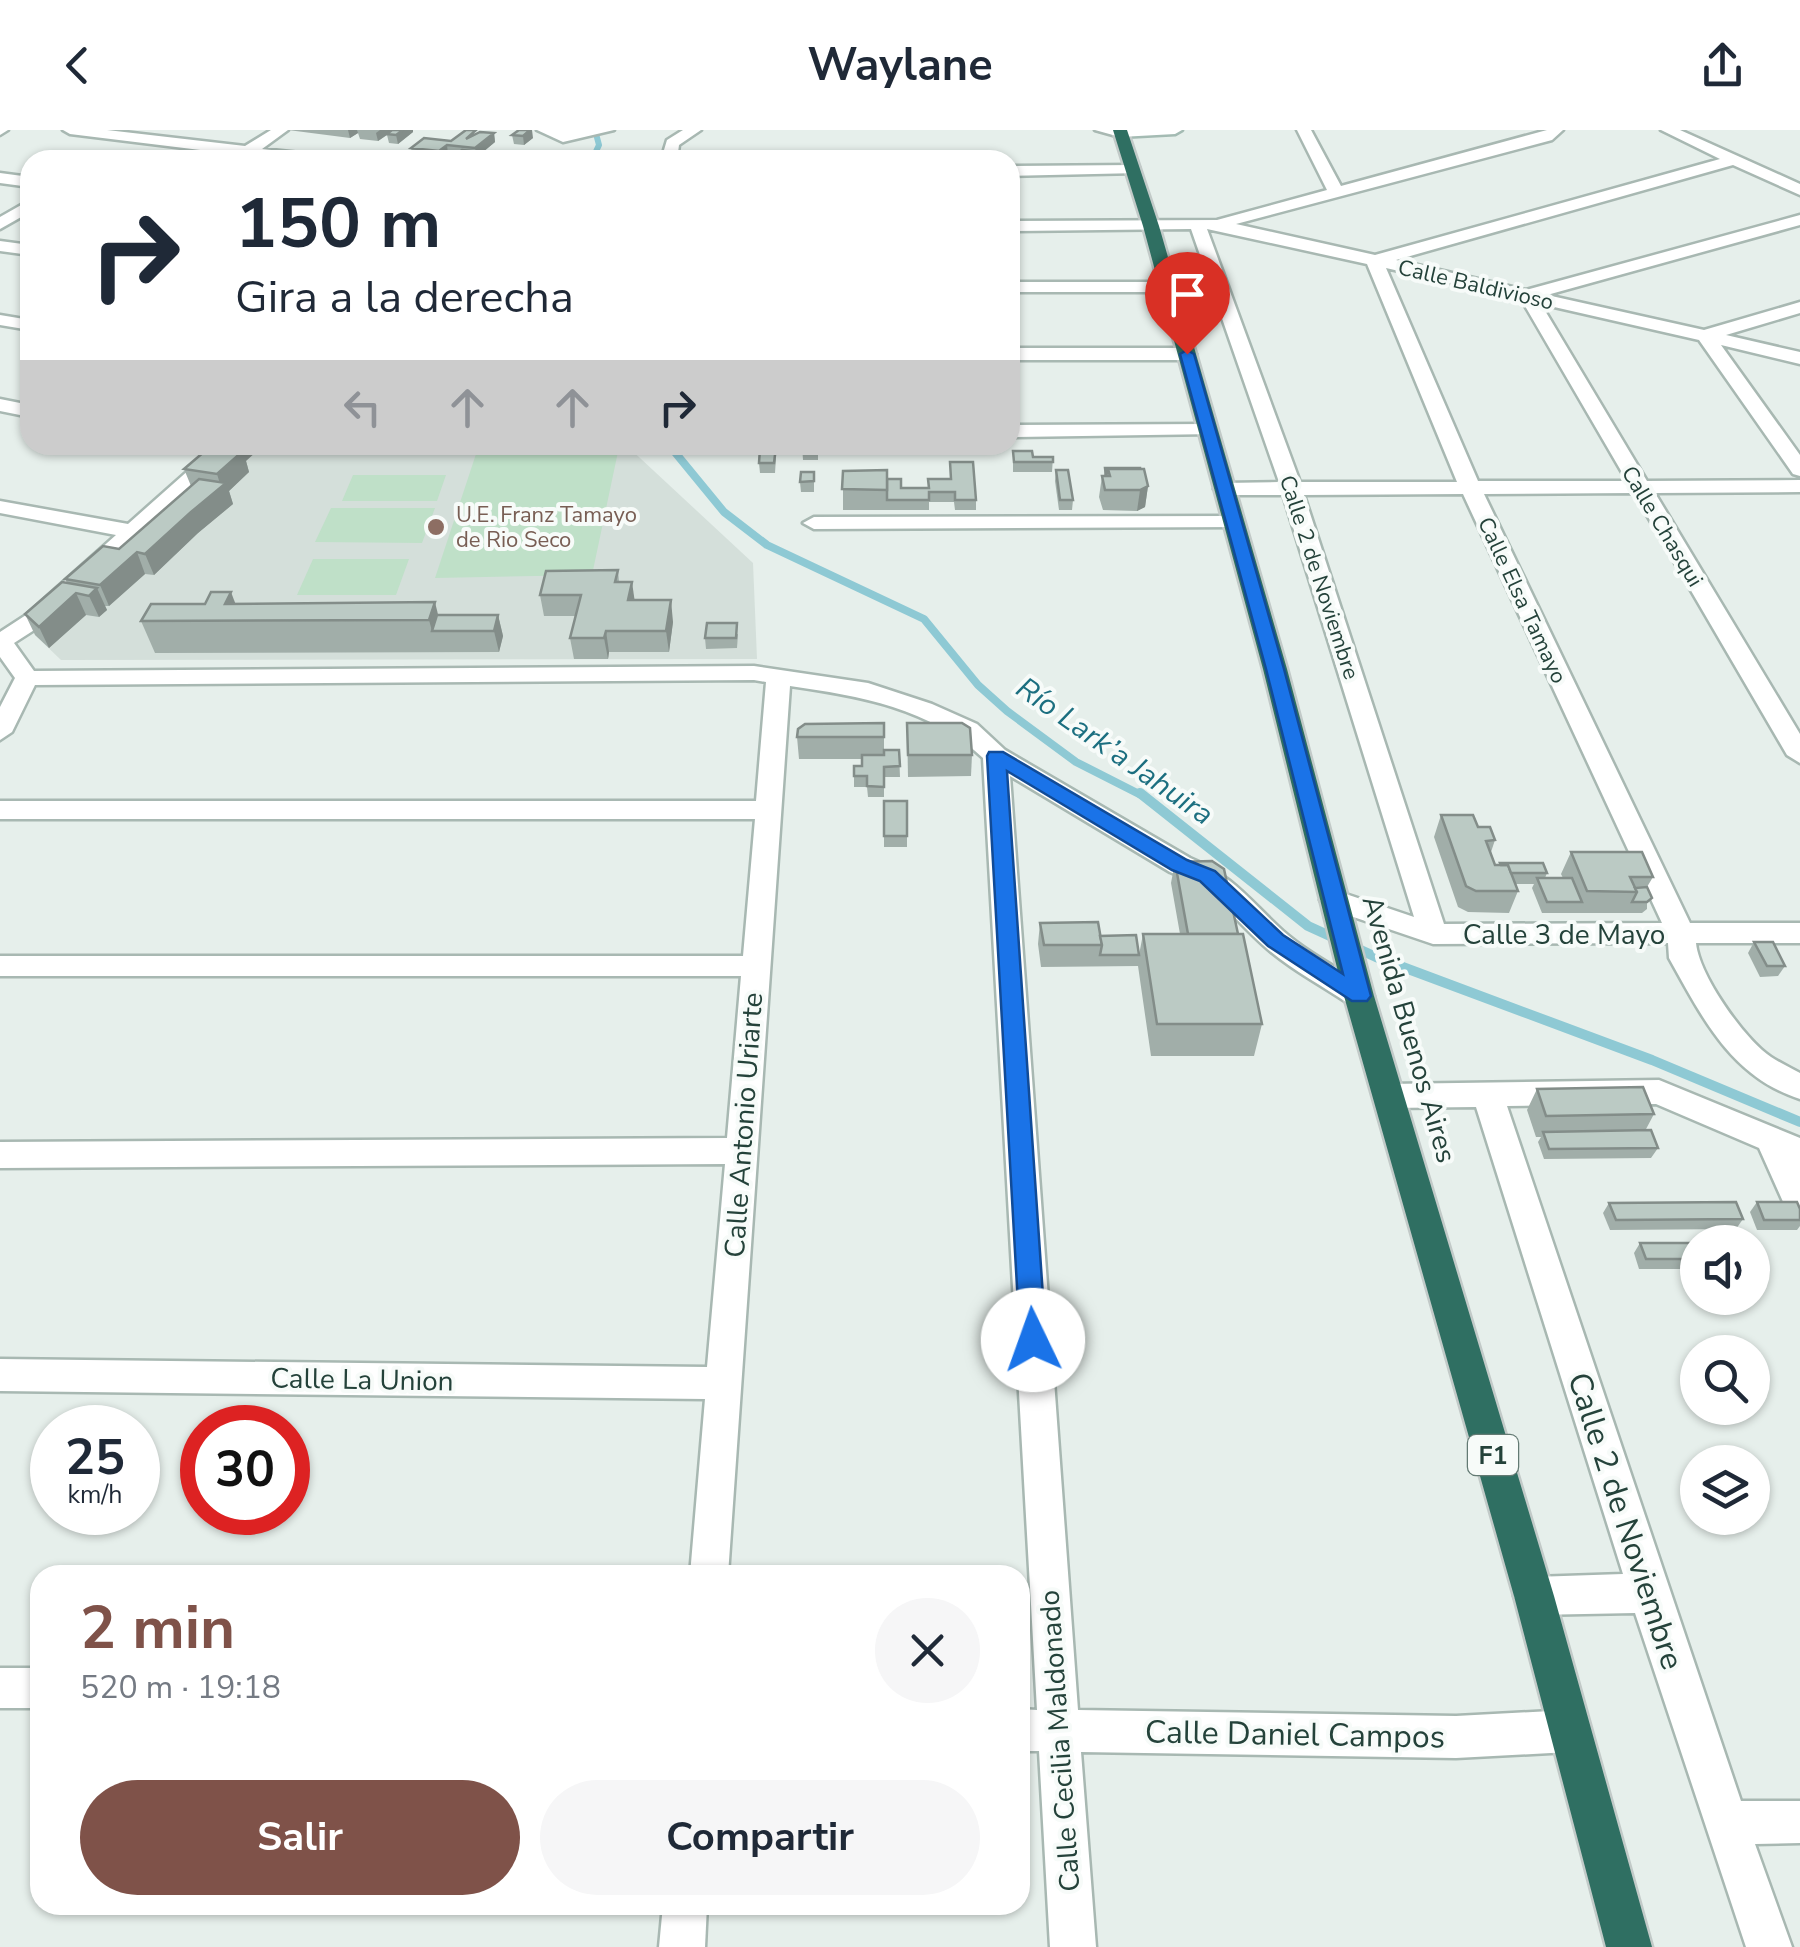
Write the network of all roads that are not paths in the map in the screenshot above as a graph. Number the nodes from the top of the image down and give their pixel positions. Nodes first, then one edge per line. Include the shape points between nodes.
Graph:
1 (70, 130) edge
2 (281, 130) edge
3 (544, 130) edge
4 (606, 130) edge
5 (694, 130) edge
6 (1175, 130) edge
7 (1304, 130) edge
8 (1556, 130) edge
9 (1668, 130) edge
10 (1114, 131) edge
11 (563, 137) junction
12 (201, 150) edge
13 (249, 150) edge
14 (560, 150) edge
15 (671, 150) edge
16 (1732, 162) junction
17 (1020, 170) edge
18 (1133, 170) junction
19 (1782, 181) junction
20 (1800, 182) edge
21 (1800, 190) edge
22 (1336, 193) junction
23 (1800, 220) edge
24 (1206, 224) junction
25 (1020, 226) edge
26 (1151, 226) junction
27 (1374, 261) junction
28 (1020, 287) edge
29 (1168, 287) junction
30 (1527, 296) junction
31 (1800, 308) edge
32 (1705, 336) junction
33 (1020, 354) edge
34 (1187, 354) junction
35 (1800, 358) edge
36 (1208, 430) junction
37 (1020, 431) edge
38 (219, 455) edge
39 (1800, 470) edge
40 (1800, 486) edge
41 (1639, 487) junction
42 (1292, 488) junction
43 (1470, 488) junction
44 (1224, 489) junction
45 (0, 507) edge
46 (1232, 522) junction
47 (814, 523) dead end
48 (132, 531) junction
49 (1, 640) edge
50 (779, 675) junction
51 (27, 678) junction
52 (0, 732) edge
53 (1800, 755) edge
54 (996, 756) junction
55 (0, 810) edge
56 (767, 810) junction
57 (1337, 909) junction
58 (1433, 934) junction
59 (1681, 934) junction
60 (1800, 934) edge
61 (0, 966) edge
62 (754, 966) junction
63 (1356, 980) junction
64 (1800, 1086) edge
65 (1487, 1094) junction
66 (1390, 1096) junction
67 (1770, 1137) junction
68 (742, 1151) junction
69 (1800, 1152) edge
70 (0, 1155) edge
71 (1800, 1203) edge
72 (0, 1374) edge
73 (723, 1383) junction
74 (710, 1565) edge
75 (1648, 1593) junction
76 (1534, 1596) junction
77 (0, 1688) edge
78 (30, 1688) edge
79 (1039, 1730) edge
80 (1570, 1732) junction
81 (1800, 1822) edge
82 (1728, 1824) junction
83 (684, 1915) edge
84 (682, 1947) edge
85 (1073, 1947) edge
86 (1629, 1947) edge
87 (1770, 1947) edge

1 - 12 street
2 - 13 street
3 - 11 street
4 - 11 street
5 - 15 street
6 - 10 street
7 - 22 street
8 - 22 street
9 - 16 street
10 - 18 highway, Avenida Buenos Aires / F1
11 - 14 street
16 - 19 street
16 - 27 street
17 - 18 street
18 - 26 highway, Avenida Buenos Aires / F1
19 - 20 street
19 - 21 street
22 - 24 street
23 - 30 street
24 - 26 street, Calle Baldivioso
24 - 27 street, Calle Baldivioso
24 - 42 street, Calle 2 de Noviembre
25 - 26 street, Calle Baldivioso
26 - 29 highway, Avenida Buenos Aires / F1
27 - 30 street, Calle Baldivioso
27 - 43 street, Calle Elsa Tamayo
28 - 29 street
29 - 34 highway, Avenida Buenos Aires / F1
30 - 32 street, Calle Baldivioso
30 - 41 street, Calle Chasqui
31 - 32 street
32 - 35 street, Calle Baldivioso
32 - 39 street
33 - 34 street
34 - 36 highway, Avenida Buenos Aires / F1
36 - 37 street
36 - 44 highway, Avenida Buenos Aires / F1
38 - 48 street
40 - 41 street
41 - 43 street
41 - 53 street, Calle Chasqui
42 - 43 street
42 - 44 street
42 - 58 street, Calle 2 de Noviembre
43 - 59 street, Calle Elsa Tamayo
44 - 46 highway, Avenida Buenos Aires / F1
45 - 48 street
46 - 47 street
46 - 57 highway, Avenida Buenos Aires / F1
48 - 49 street via 34,620
49 - 51 street
50 - 51 street
50 - 54 street via 868,690 923,709 968,730
50 - 56 street, Calle Antonio Uriarte
51 - 52 street
54 - 63 street via 1207,876 1275,940
54 - 79 street, Calle Cecilia Maldonado
55 - 56 street
56 - 62 street, Calle Antonio Uriarte
57 - 58 street, Calle 3 de Mayo
57 - 63 highway, Avenida Buenos Aires / F1
58 - 59 street, Calle 3 de Mayo
59 - 60 street, Calle 3 de Mayo
59 - 64 street, Calle Elsa Tamayo via 1683,958 1730,1036 1759,1066
61 - 62 street
62 - 68 street, Calle Antonio Uriarte
63 - 66 highway, Avenida Buenos Aires / F1
65 - 66 street
65 - 67 street via 1659,1092
65 - 75 street, Calle 2 de Noviembre
66 - 76 highway, Avenida Buenos Aires / F1
67 - 69 street
67 - 71 street
68 - 70 street
68 - 73 street, Calle Antonio Uriarte
72 - 73 street, Calle La Union
73 - 74 street, Calle Antonio Uriarte
75 - 76 street
75 - 82 street, Calle 2 de Noviembre
76 - 80 highway, Avenida Buenos Aires / F1
77 - 78 street
79 - 80 street, Calle Daniel Campos via 1456,1737
79 - 85 street, Calle Cecilia Maldonado
80 - 86 highway, Avenida Buenos Aires / F1
81 - 82 street
82 - 87 street, Calle 2 de Noviembre
83 - 84 street

